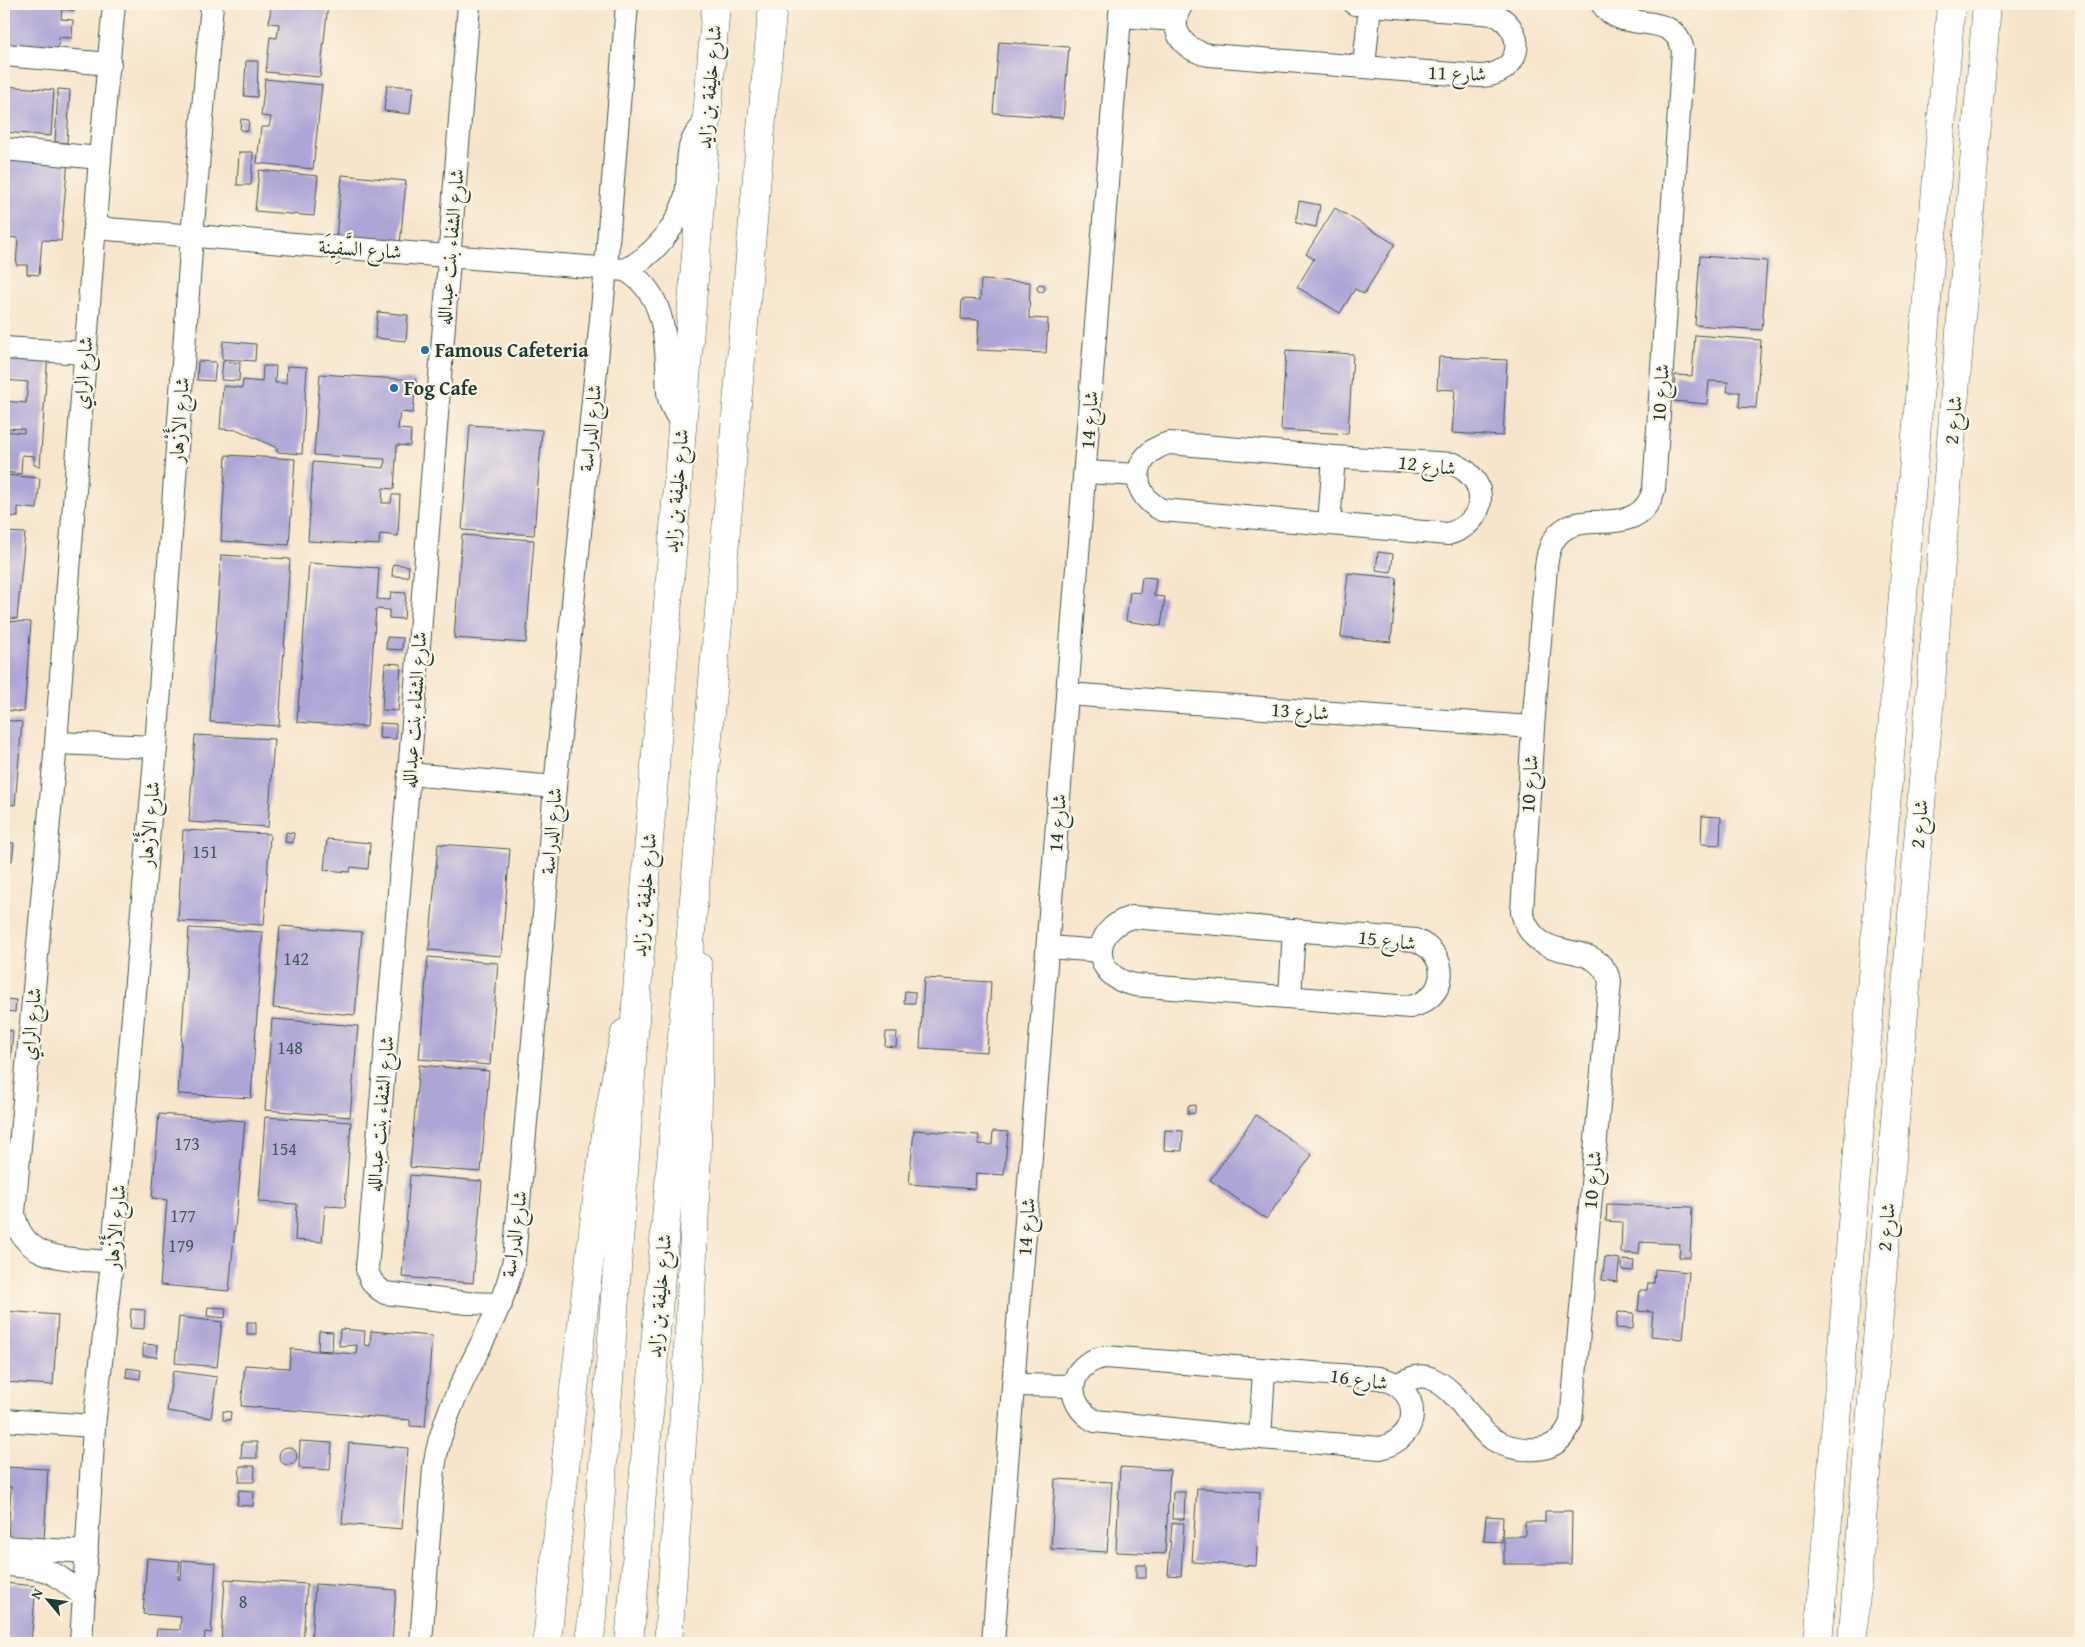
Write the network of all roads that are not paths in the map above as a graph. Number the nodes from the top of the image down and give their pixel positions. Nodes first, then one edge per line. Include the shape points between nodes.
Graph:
1 (114, 4) edge
2 (212, 4) edge
3 (469, 4) edge
4 (627, 4) edge
5 (716, 4) edge
6 (773, 4) edge
7 (1363, 4) edge
8 (1602, 4) edge
9 (1951, 4) edge
10 (1987, 4) edge
11 (1121, 10) edge
12 (1179, 12) edge
13 (4, 55) edge
14 (110, 64) junction
15 (1364, 66) junction
16 (706, 124) junction
17 (4, 149) edge
18 (100, 158) junction
19 (94, 228) junction
20 (192, 236) junction
21 (448, 256) junction
22 (616, 269) junction
23 (4, 348) edge
24 (85, 353) junction
25 (682, 423) junction
26 (1334, 458) junction
27 (1085, 472) junction
28 (1138, 475) junction
29 (1329, 524) junction
30 (1067, 694) junction
31 (1533, 727) junction
32 (56, 743) junction
33 (156, 747) junction
34 (409, 774) junction
35 (555, 787) junction
36 (694, 888) junction
37 (1294, 930) junction
38 (1048, 947) junction
39 (1101, 951) junction
40 (638, 978) junction
41 (1290, 998) junction
42 (112, 1262) junction
43 (501, 1304) junction
44 (1264, 1370) junction
45 (1397, 1384) junction
46 (1014, 1385) junction
47 (1073, 1386) junction
48 (4, 1420) edge
49 (94, 1426) junction
50 (1260, 1438) junction
51 (4, 1547) edge
52 (87, 1552) junction
53 (4, 1565) edge
54 (84, 1598) junction
55 (81, 1643) edge
56 (421, 1643) edge
57 (547, 1643) edge
58 (590, 1643) edge
59 (629, 1643) edge
60 (668, 1643) edge
61 (994, 1643) edge
62 (1818, 1643) edge
63 (1852, 1643) edge

1 - 14 street, شارع الراي
2 - 20 street, شارع الأَزْهار
3 - 21 street, شارع الشفاء بنت عبدالله
4 - 22 street, شارع الدراسة
5 - 16 main road, شارع خليفة بن زايد
6 - 36 main road, شارع خليفة بن زايد
7 - 15 street, شارع 11
7 - 15 street, شارع 11 via 1496,14 1512,27 1517,47 1508,66 1490,76
8 - 31 street, شارع 10 via 1624,20 1670,29 1683,50 1654,489 1648,504 1637,516 1622,521 1573,525 1553,542 1547,558
9 - 62 main road, شارع 2
10 - 63 main road, شارع 2
11 - 12 street, شارع 11
11 - 27 street, شارع 14
12 - 15 street, شارع 11 via 1177,32 1184,44 1195,52
13 - 14 street
14 - 18 street, شارع الراي
16 - 22 street via 697,130 690,143 685,196 672,224 650,254 638,263
16 - 25 main road, شارع خليفة بن زايد
17 - 18 street
18 - 19 street, شارع الراي
19 - 20 street, شارع السَّفِينَة
19 - 24 street, شارع الراي
20 - 21 street, شارع السَّفِينَة
20 - 33 street, شارع الأَزْهار
21 - 22 street, شارع السَّفِينَة
21 - 34 street, شارع الشفاء بنت عبدالله
22 - 25 street via 643,282 657,303 665,342 668,393 674,412
22 - 35 street, شارع الدراسة
23 - 24 street
24 - 32 street, شارع الراي
25 - 40 main road, شارع خليفة بن زايد
26 - 28 street, شارع 12 via 1168,443 1150,451 1143,459
26 - 29 street
26 - 29 street, شارع 12 via 1454,464 1472,476 1478,486 1479,507 1468,525 1448,534
27 - 28 street
27 - 30 street, شارع 14
28 - 29 street, شارع 12 via 1145,498 1162,510
30 - 31 street, شارع 13
30 - 38 street, شارع 14
31 - 45 street, شارع 10 via 1522,902 1525,924 1535,938 1549,947 1591,957 1600,963 1610,981 1571,1422 1561,1440 1552,1446 1542,1449 1511,1448 1481,1429 1443,1384 1422,1376
32 - 33 street
32 - 42 street, شارع الراي via 14,1213 23,1238 39,1251
33 - 42 street, شارع الأَزْهار
34 - 35 street
34 - 43 street, شارع الشفاء بنت عبدالله via 367,1269 369,1279 385,1293
35 - 43 street, شارع الدراسة via 515,1250
36 - 59 main road, شارع خليفة بن زايد
36 - 60 main road, شارع خليفة بن زايد via 698,1109 687,1378
37 - 39 street, شارع 15 via 1132,917 1110,929
37 - 41 street
37 - 41 street, شارع 15 via 1415,940 1432,949 1441,975 1439,985 1428,1000 1410,1006
38 - 39 street
38 - 46 street, شارع 14
39 - 41 street, شارع 15 via 1104,966 1122,983
40 - 57 main road, شارع خليفة بن زايد via 622,1048 598,1189
40 - 58 main road, شارع خليفة بن زايد
42 - 49 street, شارع الأَزْهار
43 - 56 street, شارع الدراسة via 452,1401 438,1443
44 - 45 street, شارع 16 via 1379,1378
44 - 47 street, شارع 16 via 1105,1357 1093,1359 1084,1366
44 - 50 street
45 - 50 street, شارع 16 via 1409,1398 1412,1417 1405,1435 1389,1446
46 - 47 street
46 - 61 street, شارع 14
47 - 50 street, شارع 16 via 1078,1408 1095,1421
48 - 49 street
49 - 52 street, شارع الأَزْهار
51 - 52 street
52 - 54 street, شارع الأَزْهار
53 - 54 street via 48,1570
54 - 55 street, شارع الأَزْهار

